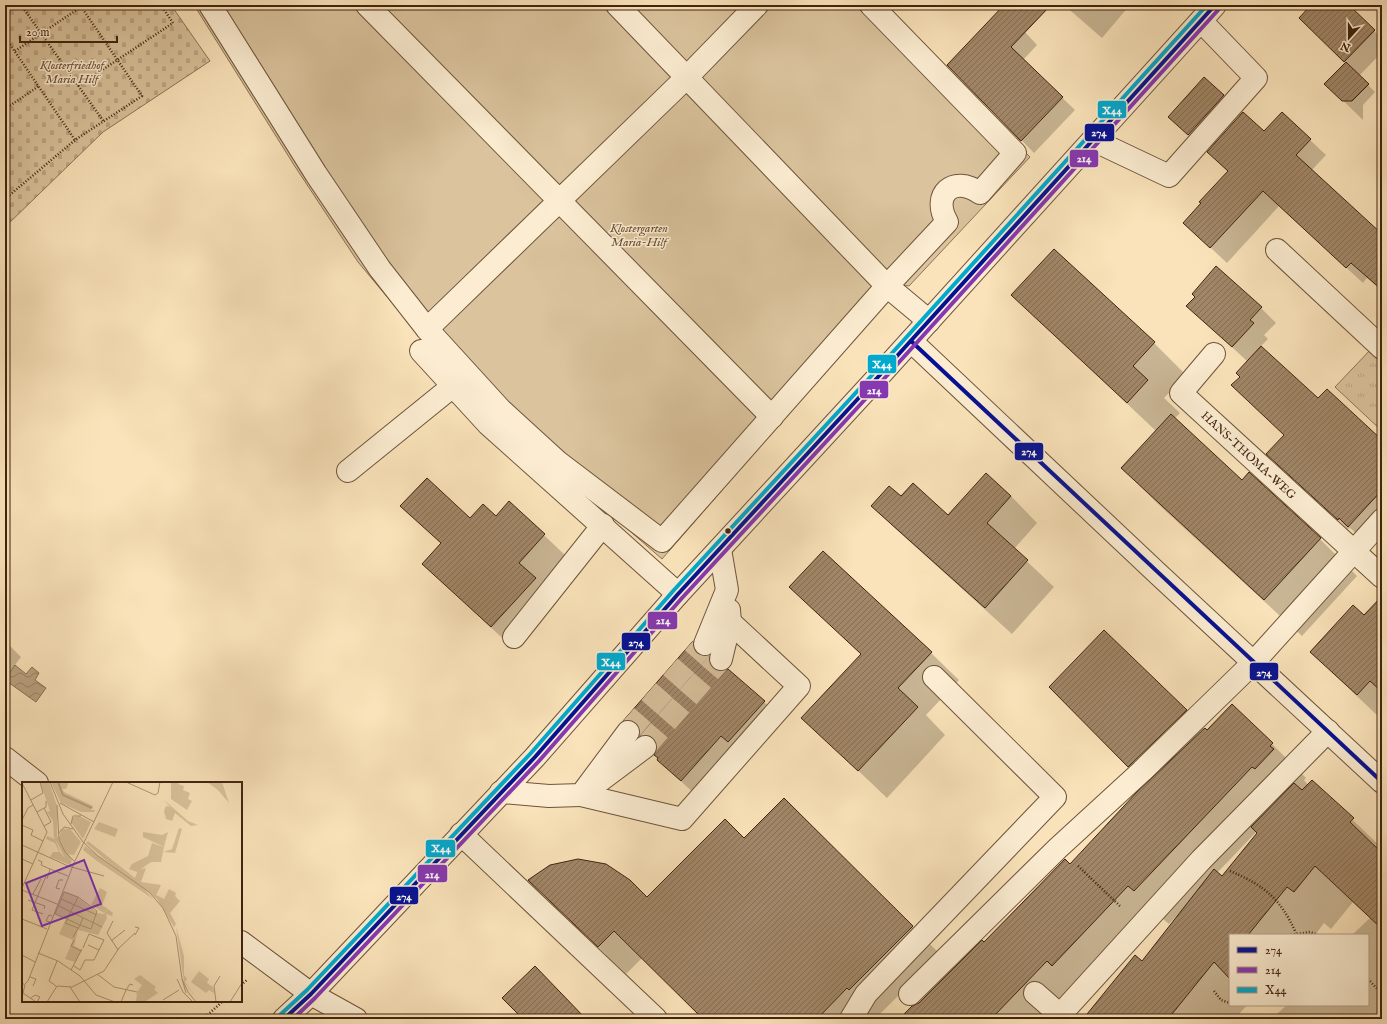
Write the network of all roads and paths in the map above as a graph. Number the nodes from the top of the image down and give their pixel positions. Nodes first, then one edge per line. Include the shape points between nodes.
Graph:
1 (21, 5) edge
2 (161, 5) edge
3 (210, 5) edge
4 (367, 5) edge
5 (617, 5) edge
6 (757, 5) edge
7 (871, 5) edge
8 (1215, 5) edge
9 (82, 6) edge
10 (1201, 21) junction
11 (41, 34) junction
12 (5, 37) edge
13 (15, 52) junction
14 (117, 60) junction
15 (687, 77) junction
16 (39, 86) junction
17 (78, 86) junction
18 (5, 109) edge
19 (104, 122) junction
20 (75, 140) junction
21 (1093, 140) junction
22 (5, 199) edge
23 (559, 200) junction
24 (1278, 250) dead end
25 (887, 286) junction
26 (929, 321) junction
27 (427, 330) junction
28 (911, 340) junction
29 (1382, 348) edge
30 (421, 351) dead end
31 (1214, 354) dead end
32 (453, 386) junction
33 (772, 417) junction
34 (348, 471) dead end
35 (1382, 520) edge
36 (603, 525) junction
37 (720, 549) junction
38 (1354, 551) junction
39 (1382, 577) edge
40 (727, 590) junction
41 (678, 594) junction
42 (730, 622) junction
43 (514, 637) dead end
44 (705, 644) tunnel mouth
45 (721, 659) tunnel mouth
46 (1253, 663) junction
47 (934, 677) dead end
48 (1328, 731) junction
49 (628, 732) tunnel mouth
50 (645, 747) tunnel mouth
51 (5, 758) edge
52 (36, 782) edge
53 (1382, 782) edge
54 (501, 792) junction
55 (581, 795) junction
56 (461, 834) junction
57 (1058, 848) junction
58 (1201, 860) junction
59 (1141, 927) junction
60 (1296, 933) joint
61 (1315, 934) edge
62 (242, 943) edge
63 (1369, 980) edge
64 (1214, 991) dead end
65 (1036, 993) dead end
66 (311, 994) junction
67 (910, 994) dead end
68 (1382, 994) edge
69 (222, 1002) edge
70 (1229, 1003) edge
71 (203, 1019) edge
72 (284, 1019) edge
73 (356, 1019) edge
74 (656, 1019) edge
75 (852, 1019) edge

1 - 11 path
2 - 14 path via 173,23
3 - 27 street via 316,174 380,269
4 - 23 street
5 - 15 street
6 - 15 street
7 - 25 street via 1015,153 980,193 963,185 953,186 946,191 941,202 942,213 948,222
8 - 10 street
9 - 11 path
9 - 14 path
10 - 21 street
10 - 21 street via 1256,78 1169,176
11 - 13 path
11 - 17 path
12 - 13 path
13 - 16 path
14 - 17 path
14 - 19 path via 142,96
15 - 23 street
15 - 25 street
16 - 18 path
16 - 20 path
17 - 19 path
19 - 20 path
20 - 22 path
21 - 26 street
23 - 27 street
23 - 33 street
24 - 29 street
25 - 26 street
25 - 33 street
26 - 28 street
27 - 33 street via 500,409 558,462 662,541
28 - 37 street
28 - 46 street
30 - 32 street
31 - 38 street, HANS-THOMA-WEG via 1181,394
32 - 34 street
32 - 36 street via 488,424
35 - 38 street
36 - 41 street
36 - 43 street
37 - 40 street
37 - 41 street
38 - 39 street, HANS-THOMA-WEG
38 - 46 street
40 - 42 street
40 - 44 street
41 - 54 street via 535,757
42 - 45 street
42 - 55 street via 799,686 682,819
46 - 48 street
46 - 57 street
47 - 75 street via 1055,797 866,994
48 - 53 street
48 - 58 street
49 - 55 street
50 - 55 street
51 - 52 street
54 - 55 street via 549,796
54 - 56 street
56 - 66 street
56 - 74 street
57 - 59 path
57 - 67 street
58 - 59 street
58 - 60 path via 1242,876 1270,893 1289,917
59 - 65 street via 1060,1015
60 - 61 path
62 - 66 street
63 - 68 path
64 - 70 path via 1221,1000
66 - 72 street
66 - 73 street
69 - 71 path

